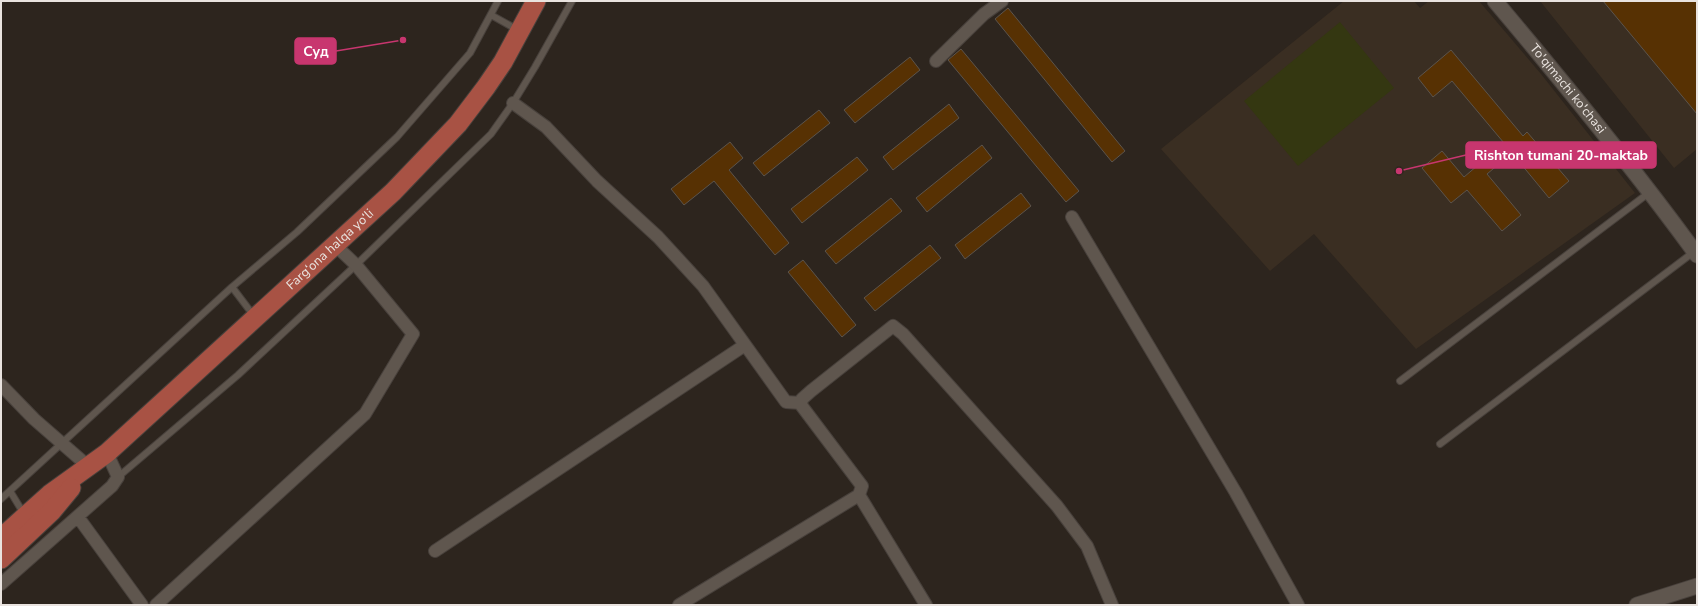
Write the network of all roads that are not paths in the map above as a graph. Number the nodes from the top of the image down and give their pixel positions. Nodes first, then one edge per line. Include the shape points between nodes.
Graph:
1 (498, 1) edge
2 (536, 1) edge
3 (572, 1) edge
4 (1002, 1) edge
5 (1495, 1) edge
6 (491, 15) junction
7 (521, 31) junction
8 (936, 61) dead end
9 (513, 104) junction
10 (1651, 191) junction
11 (1072, 217) dead end
12 (335, 245) junction
13 (1696, 253) edge
14 (356, 265) junction
15 (232, 288) junction
16 (256, 319) junction
17 (745, 345) junction
18 (1400, 381) dead end
19 (1, 386) edge
20 (801, 403) junction
21 (62, 444) junction
22 (1440, 444) dead end
23 (107, 453) junction
24 (89, 467) junction
25 (118, 477) junction
26 (10, 491) junction
27 (860, 495) junction
28 (1, 499) edge
29 (25, 516) junction
30 (78, 517) junction
31 (1, 538) edge
32 (435, 551) dead end
33 (1, 559) edge
34 (1, 584) edge
35 (1697, 586) edge
36 (142, 605) edge
37 (156, 605) edge
38 (679, 605) edge
39 (926, 605) edge
40 (1112, 605) edge
41 (1298, 605) edge
42 (1637, 605) edge

1 - 6 lane
2 - 7 main road, Farg‘ona halqa yo‘li
3 - 9 lane
4 - 8 street via 984,14
5 - 10 street, To'qimachi ko'chasi via 1597,122
6 - 7 lane
6 - 15 lane via 470,54 397,137
7 - 12 main road, Farg‘ona halqa yo‘li via 503,62 458,124 393,192
9 - 14 lane via 491,134
9 - 17 street via 546,127 598,181 658,237 703,286
10 - 13 street, To'qimachi ko'chasi
10 - 18 lane
11 - 41 street via 1236,493
12 - 14 street
12 - 16 main road, Farg‘ona halqa yo‘li
13 - 22 lane
14 - 25 lane via 238,375
14 - 37 street via 413,334 365,414
15 - 16 lane
15 - 21 lane
16 - 23 main road, Farg‘ona halqa yo‘li
17 - 20 street via 786,402
17 - 32 street
19 - 21 street
20 - 27 street via 862,486
20 - 40 street via 810,391 893,326 903,334 1057,506 1087,546
21 - 24 street
21 - 26 lane
23 - 24 main road, Farg‘ona halqa yo‘li
23 - 25 street
24 - 29 main road, Farg‘ona halqa yo‘li via 50,494
24 - 33 main road, Farg‘ona halqa yo‘li via 52,511
25 - 30 street via 112,486
26 - 28 lane
26 - 29 lane
27 - 38 street
27 - 39 street
29 - 31 main road, Farg‘ona halqa yo‘li
30 - 34 street
30 - 36 street
35 - 42 street

